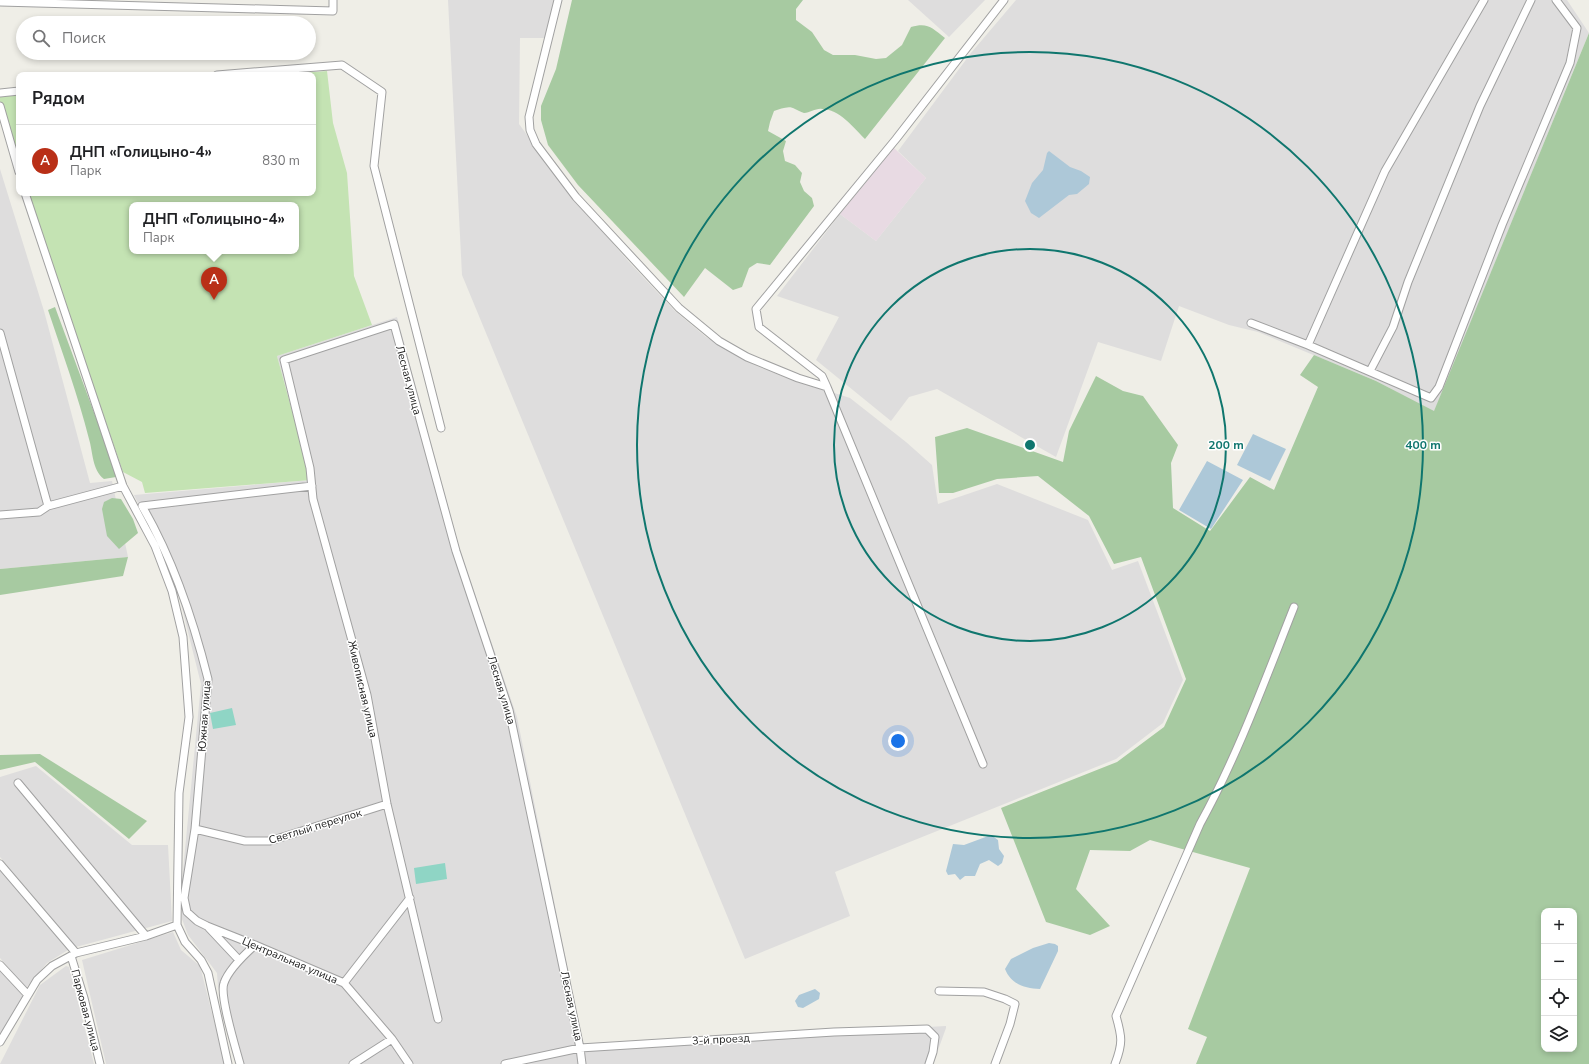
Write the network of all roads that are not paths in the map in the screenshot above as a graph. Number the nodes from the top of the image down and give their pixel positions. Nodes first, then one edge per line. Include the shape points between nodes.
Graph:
1 (333, 0) edge
2 (558, 0) edge
3 (1004, 0) edge
4 (1484, 0) edge
5 (1531, 0) edge
6 (1556, 0) edge
7 (0, 2) edge
8 (254, 72) edge
9 (16, 91) edge
10 (0, 93) edge
11 (0, 106) edge
12 (16, 162) edge
13 (26, 196) edge
14 (1251, 323) dead end
15 (0, 333) edge
16 (1308, 345) junction
17 (284, 360) joint
18 (1370, 371) junction
19 (827, 387) junction
20 (441, 428) dead end
21 (123, 486) junction
22 (312, 486) junction
23 (48, 506) junction
24 (0, 515) edge
25 (1294, 606) dead end
26 (983, 764) dead end
27 (18, 783) dead end
28 (387, 804) junction
29 (194, 829) junction
30 (0, 864) edge
31 (410, 898) junction
32 (187, 912) joint
33 (177, 925) junction
34 (207, 926) junction
35 (146, 936) junction
36 (254, 945) junction
37 (73, 955) junction
38 (239, 960) junction
39 (0, 965) edge
40 (344, 983) junction
41 (939, 991) dead end
42 (28, 995) junction
43 (438, 1019) dead end
44 (392, 1039) junction
45 (0, 1042) edge
46 (580, 1048) junction
47 (100, 1064) edge
48 (228, 1064) edge
49 (240, 1064) edge
50 (353, 1064) edge
51 (409, 1064) edge
52 (505, 1064) edge
53 (582, 1064) edge
54 (929, 1064) edge
55 (995, 1064) edge
56 (1115, 1064) edge

1 - 7 street via 333,11
2 - 19 street via 529,117 530,130 536,144 576,197 678,308 719,341 747,357
3 - 19 street via 896,139 756,309 759,327 822,376
4 - 16 street via 1385,171
5 - 18 street via 1480,106 1408,282 1393,327
6 - 18 street via 1577,28 1570,63 1438,387 1431,398
8 - 20 street via 342,65 382,92 374,166
9 - 10 street
11 - 12 street
13 - 21 street
14 - 16 street
15 - 23 street
16 - 18 street
17 - 22 street, Живописная улица
17 - 46 street, Лесная улица via 394,324 456,551 510,710
19 - 26 street
21 - 23 street
21 - 33 street via 155,546 172,591 183,636 189,717 179,793
22 - 28 street, Живописная улица via 313,499 367,695
22 - 29 street, Южная улица via 142,506 157,531 176,575 208,679
23 - 24 street via 39,512
25 - 56 street via 1240,741 1200,824 1116,1016 1122,1037
27 - 35 street
28 - 29 street, Светлый переулок via 270,841 245,841
28 - 31 street, Живописная улица
29 - 32 street, Южная улица via 184,898
30 - 37 street
31 - 40 street
31 - 43 street, Живописная улица
32 - 34 street, Центральная улица
33 - 35 street
33 - 48 street via 185,942 201,960 208,973
34 - 36 street, Центральная улица
34 - 38 street
35 - 37 street
36 - 38 street
36 - 40 street, Центральная улица
37 - 42 street via 52,966 37,980
37 - 47 street, Парковая улица
38 - 49 street via 223,983 226,1011
39 - 42 street
40 - 44 street, Центральная улица
41 - 55 street via 984,992 1015,1004
42 - 45 street
44 - 50 street
44 - 51 street, Центральная улица
46 - 52 street, 3-й проезд
46 - 53 street, Лесная улица
46 - 54 street, 3-й проезд via 826,1032 927,1029 935,1037

